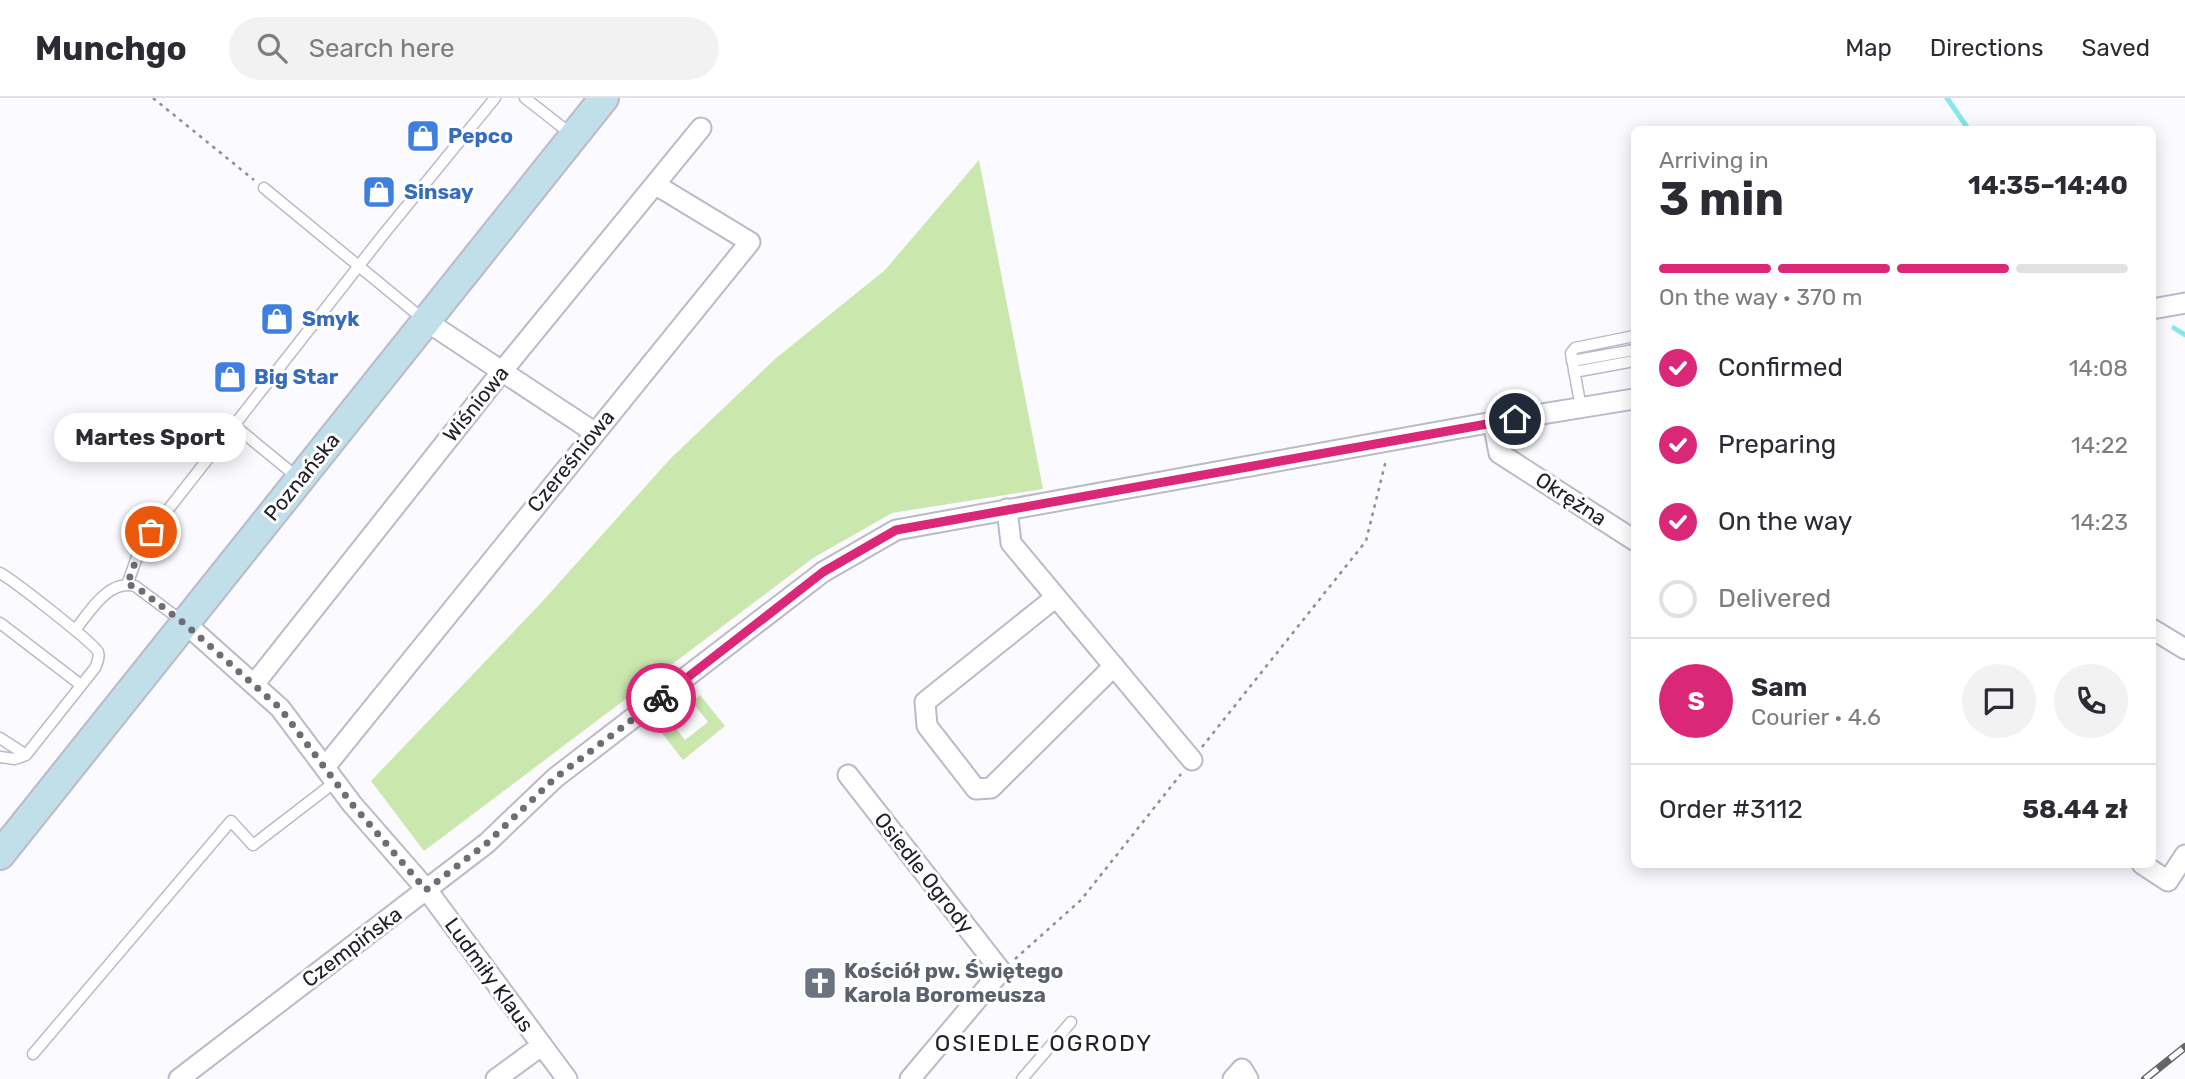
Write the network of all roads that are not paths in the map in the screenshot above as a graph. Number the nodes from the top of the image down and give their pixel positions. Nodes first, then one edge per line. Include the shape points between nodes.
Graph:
1 (495, 98) edge
2 (524, 98) edge
3 (604, 98) edge
4 (701, 128) dead end
5 (574, 136) junction
6 (656, 185) junction
7 (264, 188) road end
8 (358, 267) junction
9 (2185, 303) edge
10 (2156, 308) edge
11 (426, 321) junction
12 (1631, 337) edge
13 (1631, 351) edge
14 (1631, 361) edge
15 (1573, 367) junction
16 (503, 370) junction
17 (1631, 400) edge
18 (1581, 408) junction
19 (1493, 422) junction
20 (235, 426) junction
21 (594, 432) junction
22 (300, 480) junction
23 (1007, 509) junction
24 (1631, 538) edge
25 (0, 573) edge
26 (127, 585) junction
27 (1056, 597) junction
28 (0, 623) edge
29 (185, 624) junction
30 (75, 631) junction
31 (2156, 631) edge
32 (2185, 649) edge
33 (1114, 666) junction
34 (255, 683) junction
35 (81, 685) junction
36 (0, 738) edge
37 (26, 755) junction
38 (0, 757) edge
39 (1192, 760) road end
40 (330, 775) junction
41 (848, 775) dead end
42 (3, 847) edge
43 (2185, 855) edge
44 (2148, 868) edge
45 (426, 890) junction
46 (1071, 1022) dead end
47 (541, 1046) junction
48 (33, 1054) dead end
49 (179, 1079) edge
50 (496, 1079) edge
51 (567, 1079) edge
52 (910, 1079) edge
53 (1022, 1079) edge
54 (1233, 1079) edge
55 (1248, 1079) edge

1 - 8 lane
2 - 5 lane
3 - 5 street, Poznańska
4 - 6 street, Wiśniowa
5 - 11 street, Poznańska
6 - 16 street, Wiśniowa
6 - 21 street, Czereśniowa via 750,242
7 - 8 lane
8 - 11 lane
8 - 20 lane
9 - 10 street
11 - 16 street
11 - 22 street, Poznańska
12 - 15 lane via 1575,348
13 - 15 lane
14 - 15 lane
15 - 18 lane
16 - 21 street
16 - 34 street, Wiśniowa
17 - 18 street, Czempińska
18 - 19 street, Czempińska
19 - 23 street, Czempińska
19 - 24 street, Okrężna via 1499,453
20 - 22 lane
20 - 26 lane via 142,543
21 - 40 street, Czereśniowa
22 - 29 street, Poznańska
23 - 27 street via 1011,542
23 - 45 street, Czempińska via 896,530 823,572 555,778 487,843
25 - 30 lane
26 - 29 lane via 135,586
26 - 30 lane via 104,595
27 - 33 street
27 - 33 street via 925,702 927,726 976,789 992,788
28 - 35 lane
29 - 34 street, Ludmiły Klaus
29 - 42 street, Poznańska
30 - 35 lane via 99,653 97,664
31 - 32 street
33 - 39 street
34 - 40 street, Ludmiły Klaus via 280,708
35 - 37 lane
36 - 37 lane
37 - 38 lane via 15,760
40 - 45 street, Ludmiły Klaus
40 - 48 lane via 253,845 231,821
41 - 52 street, Osiedle Ogrody via 1001,971
43 - 44 street via 2168,881
45 - 47 street, Ludmiły Klaus
45 - 49 street, Czempińska
46 - 53 lane
47 - 50 street
47 - 51 street, Ludmiły Klaus
54 - 55 street via 1242,1069

